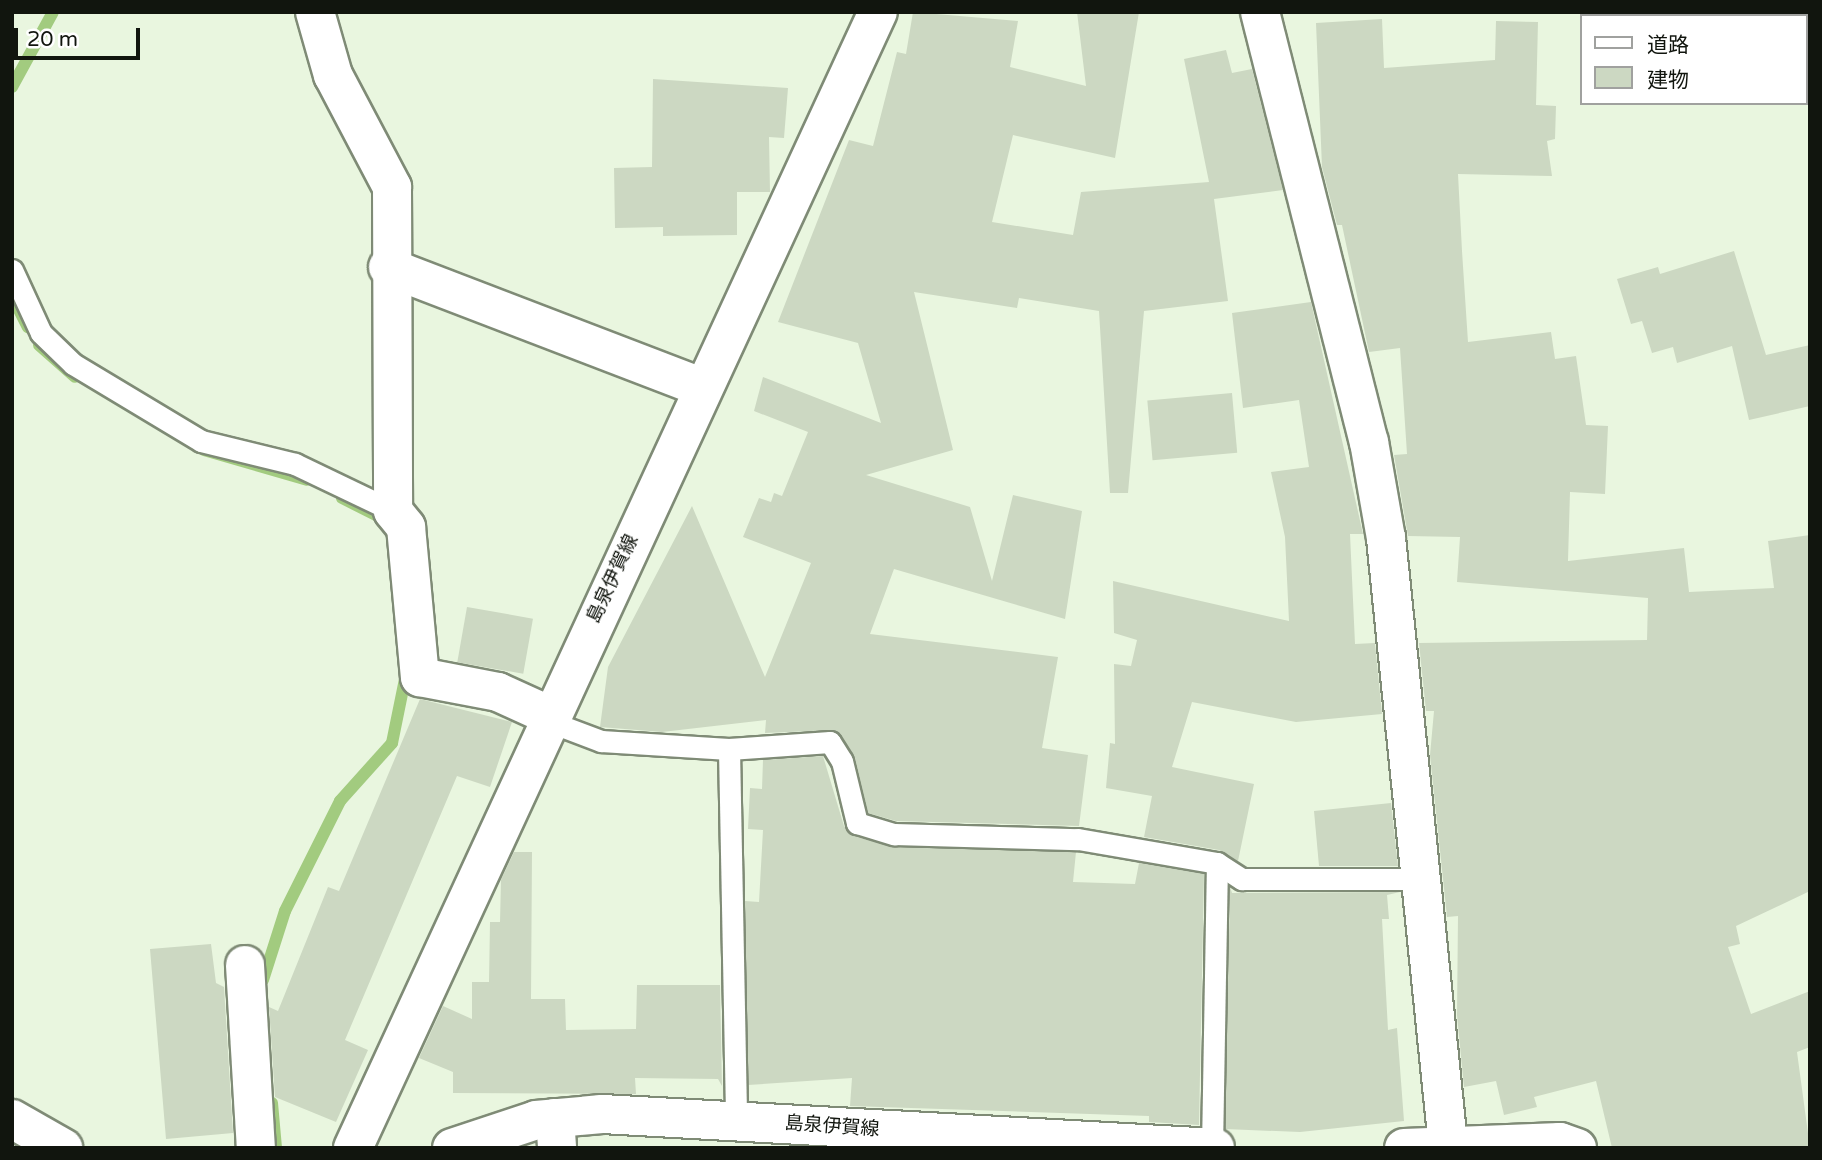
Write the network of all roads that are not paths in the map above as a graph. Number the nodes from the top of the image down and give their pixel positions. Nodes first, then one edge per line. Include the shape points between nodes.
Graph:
1 (315, 12) edge
2 (877, 12) edge
3 (1260, 12) edge
4 (388, 267) junction
5 (12, 270) edge
6 (701, 387) junction
7 (393, 511) junction
8 (550, 718) junction
9 (729, 749) junction
10 (1217, 863) junction
11 (1418, 879) junction
12 (245, 965) dead end
13 (12, 1119) edge
14 (736, 1121) junction
15 (556, 1133) edge
16 (1021, 1143) edge
17 (1448, 1144) junction
18 (63, 1148) edge
19 (256, 1148) edge
20 (354, 1148) edge
21 (452, 1148) edge
22 (1213, 1148) edge
23 (1404, 1148) edge
24 (1577, 1148) edge

1 - 4 street via 333,75 392,187
2 - 6 street, 島泉伊賀線
3 - 11 street via 1369,442 1386,538
4 - 6 street
4 - 7 street
5 - 7 lane via 41,332 72,364 201,441 295,464
6 - 8 street, 島泉伊賀線
7 - 8 street via 406,527 420,677 498,692
8 - 9 lane via 601,741
8 - 20 street, 島泉伊賀線
9 - 10 lane via 830,742 842,761 857,823 894,834 1078,839
9 - 14 lane
10 - 11 lane via 1242,879 1322,884
10 - 22 lane
11 - 17 street
12 - 19 street
13 - 18 street
14 - 15 street, 島泉伊賀線
14 - 16 street, 島泉伊賀線
15 - 21 street, 島泉伊賀線
16 - 22 street, 島泉伊賀線
17 - 23 street
17 - 24 street via 1560,1142

